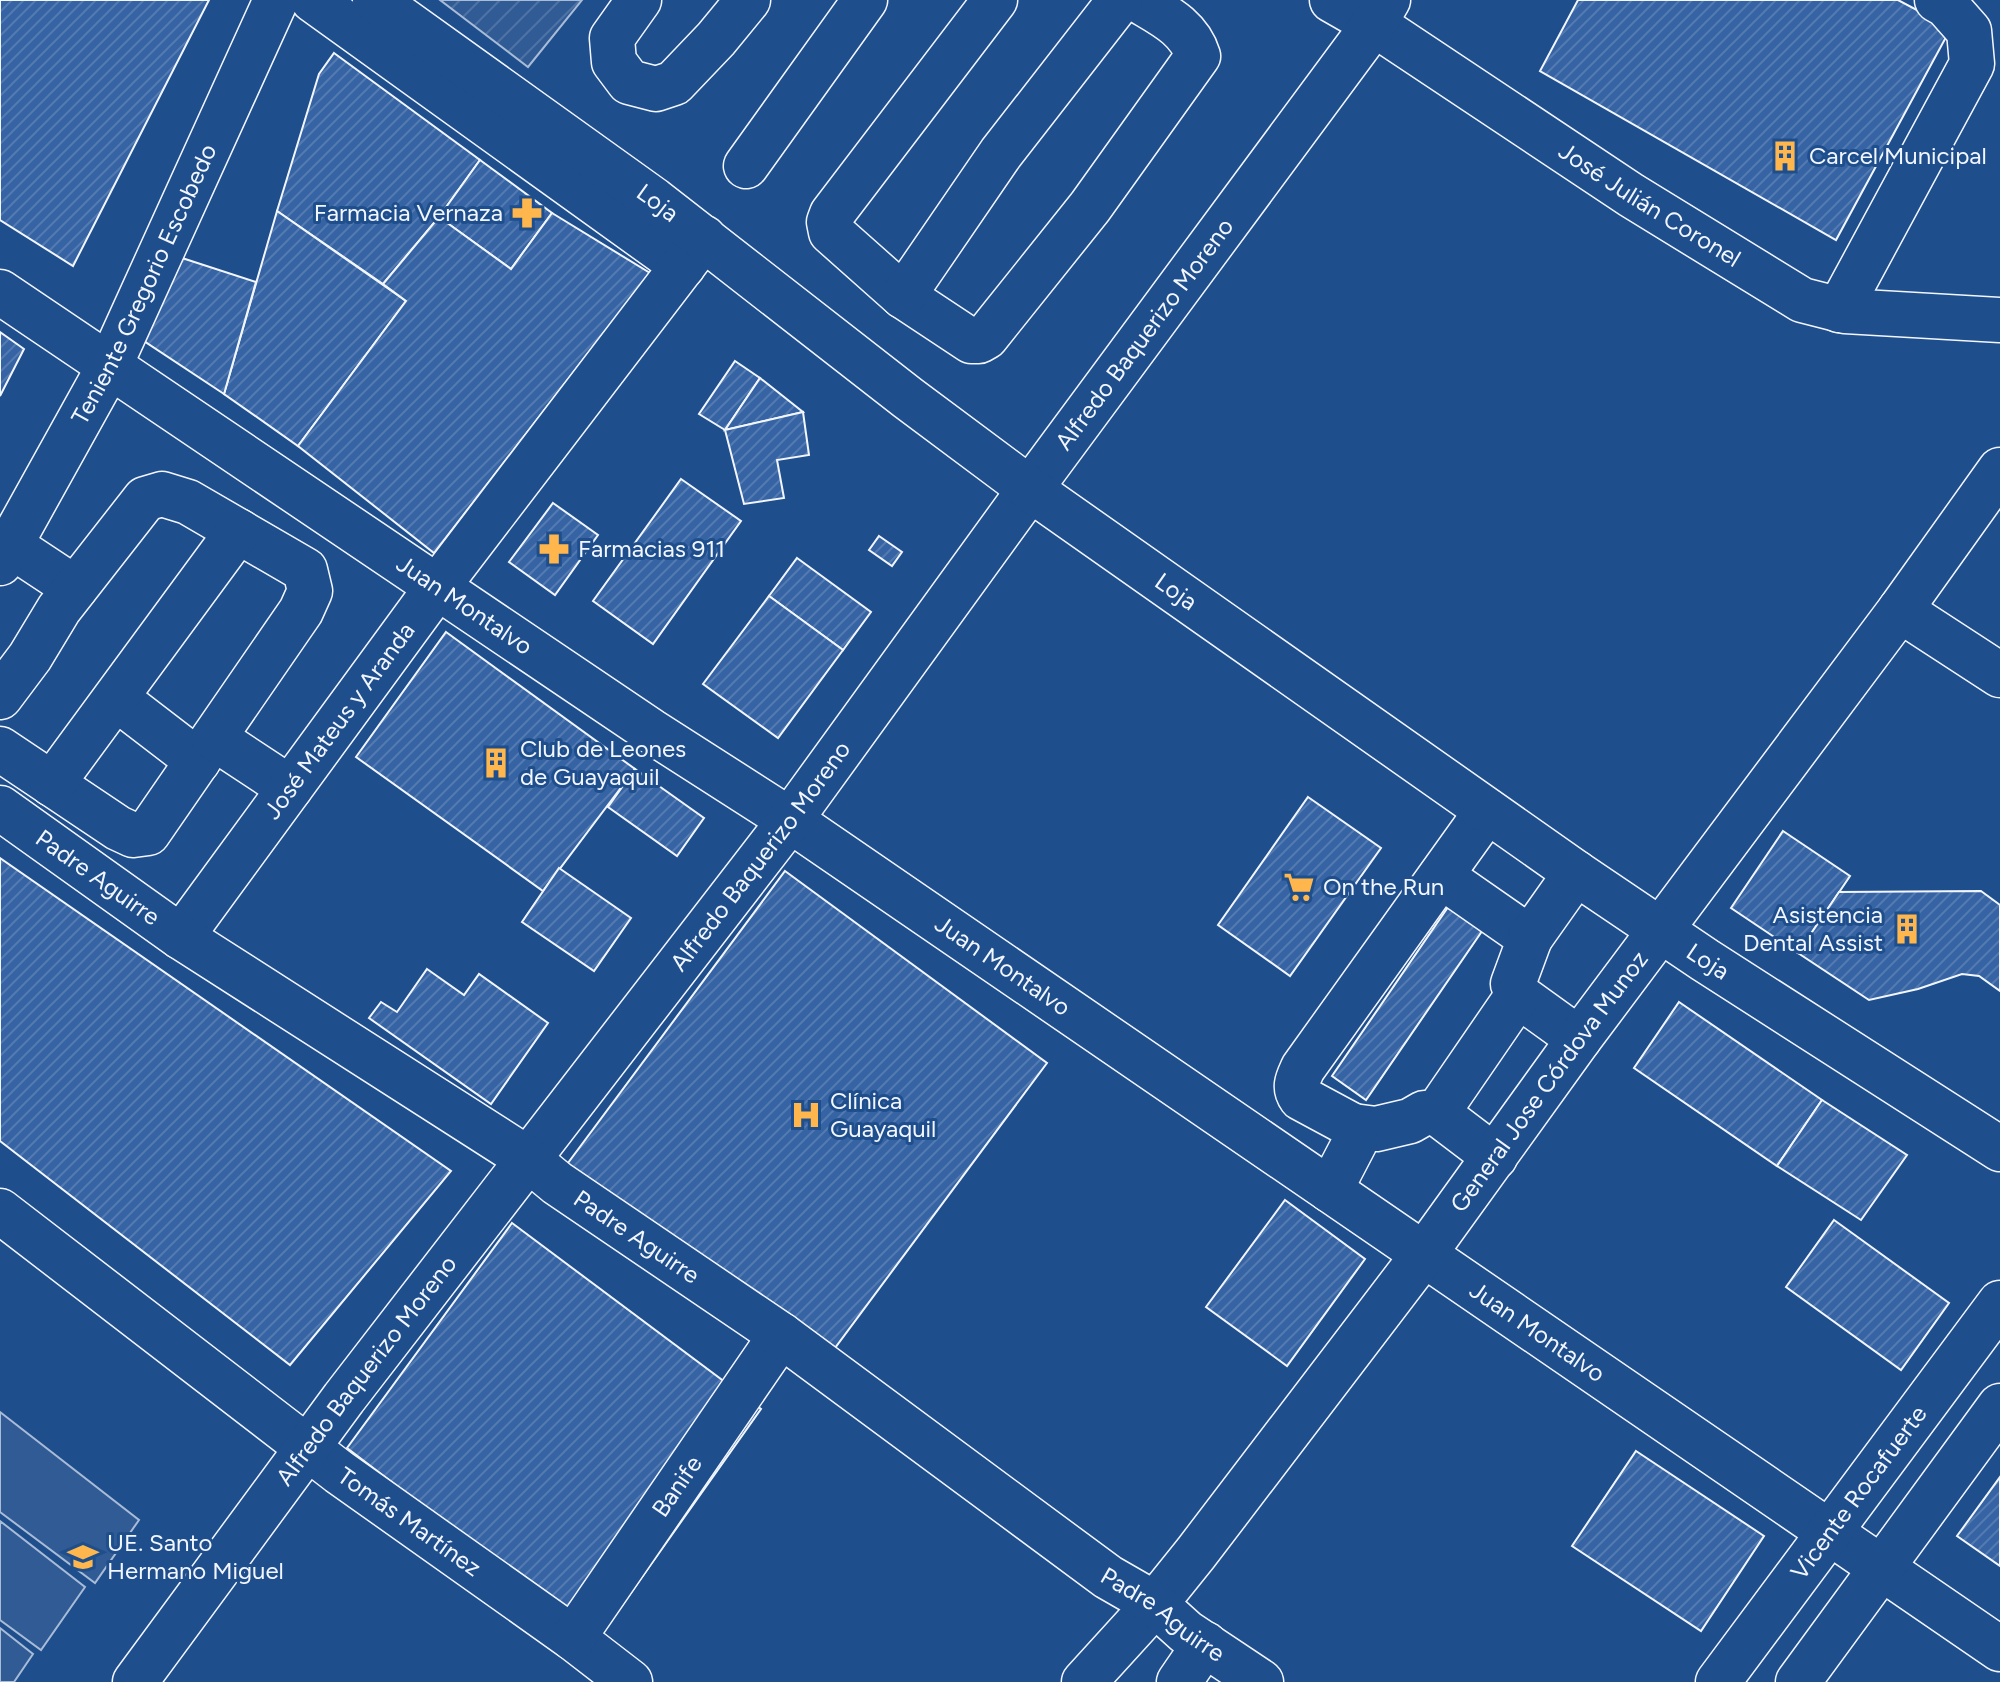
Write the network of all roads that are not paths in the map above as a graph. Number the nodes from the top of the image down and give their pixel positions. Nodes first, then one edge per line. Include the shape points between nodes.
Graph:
1 (276, 0) edge
2 (313, 0) edge
3 (375, 0) edge
4 (639, 0) edge
5 (748, 0) edge
6 (865, 0) edge
7 (995, 0) edge
8 (1120, 0) edge
9 (1138, 0) edge
10 (1332, 0) edge
11 (1937, 0) edge
12 (1381, 12) edge
13 (746, 166) dead end
14 (693, 252) junction
15 (0, 292) edge
16 (903, 296) junction
17 (1839, 310) junction
18 (2000, 320) edge
19 (110, 365) junction
20 (2000, 470) edge
21 (1030, 489) junction
22 (238, 531) junction
23 (4, 556) edge
24 (438, 586) junction
25 (67, 598) junction
26 (1900, 610) junction
27 (2000, 675) edge
28 (0, 697) edge
29 (116, 698) junction
30 (0, 749) edge
31 (206, 750) junction
32 (52, 784) junction
33 (290, 788) junction
34 (0, 808) edge
35 (1487, 811) junction
36 (790, 820) junction
37 (1576, 873) junction
38 (1441, 876) junction
39 (1661, 931) junction
40 (181, 937) junction
41 (1530, 938) junction
42 (1518, 995) junction
43 (1579, 1039) junction
44 (1301, 1098) junction
45 (1437, 1113) junction
46 (1353, 1126) junction
47 (1247, 1135) junction
48 (2000, 1149) edge
49 (1495, 1157) junction
50 (528, 1159) junction
51 (1330, 1190) junction
52 (0, 1211) edge
53 (1424, 1254) junction
54 (2000, 1303) edge
55 (781, 1335) junction
56 (2000, 1406) edge
57 (308, 1447) junction
58 (1828, 1532) junction
59 (1882, 1569) junction
60 (1155, 1604) junction
61 (573, 1638) junction
62 (1205, 1644) junction
63 (2000, 1649) edge
64 (135, 1682) edge
65 (630, 1682) edge
66 (1084, 1682) edge
67 (1179, 1682) edge
68 (1261, 1682) edge
69 (1718, 1682) edge
70 (1798, 1682) edge

1 - 19 street, Teniente Gregorio Escobedo
2 - 14 street, Loja
3 - 14 street, Loja via 654,200
4 - 5 street via 612,38 614,62 629,82 656,89 674,83
6 - 13 street
7 - 16 street via 829,222 831,232
8 - 16 street via 1001,153
9 - 16 street via 1178,25 1198,56 1090,207 979,341 971,341
10 - 12 street, José Julián Coronel
11 - 17 street via 1969,31 1972,64
12 - 17 street, José Julián Coronel via 1631,195 1802,300
12 - 21 street, Alfredo Baquerizo Moreno
14 - 21 street, Loja via 908,398
14 - 24 street, José Mateus y Aranda
15 - 19 street, Juan Montalvo
17 - 18 street, José Julián Coronel
19 - 23 street, Teniente Gregorio Escobedo
19 - 24 street, Juan Montalvo
20 - 26 street, General Jose Córdova Munoz
21 - 35 street, Loja
21 - 36 street, Alfredo Baquerizo Moreno
22 - 25 street via 188,502 162,494 145,499
22 - 29 street
22 - 31 street via 305,570 310,591
23 - 25 street
24 - 33 street, José Mateus y Aranda
24 - 36 street, Juan Montalvo
25 - 28 street
26 - 27 street
26 - 39 street, General Jose Córdova Munoz
29 - 31 street
29 - 32 street
30 - 32 street
31 - 32 street via 148,833 133,835 118,828
31 - 33 street
33 - 40 street, José Mateus y Aranda
34 - 40 street, Padre Aguirre
35 - 37 street, Loja
35 - 38 street
36 - 47 street, Juan Montalvo
36 - 50 street, Alfredo Baquerizo Moreno
37 - 39 street, Loja
37 - 41 street
38 - 41 street
38 - 44 street via 1303,1068 1296,1082
39 - 43 street, General Jose Córdova Munoz
39 - 48 street, Loja
40 - 50 street, Padre Aguirre
41 - 42 street via 1513,984
42 - 43 street
42 - 45 street
43 - 49 street, General Jose Córdova Munoz
44 - 46 street
44 - 47 street
45 - 46 street via 1376,1129
45 - 49 street
46 - 51 street via 1355,1142
47 - 51 street, Juan Montalvo
49 - 53 street, General Jose Córdova Munoz
50 - 55 street, Padre Aguirre
50 - 57 street, Alfredo Baquerizo Moreno
51 - 53 street, Juan Montalvo
52 - 57 street, Tomás Martínez
53 - 58 street, Juan Montalvo
53 - 60 street, General Jose Córdova Munoz
54 - 58 street, Vicente Rocafuerte
55 - 60 street, Padre Aguirre via 1108,1577
55 - 61 street, Banife
56 - 59 street
57 - 61 street, Tomás Martínez
57 - 64 street, Alfredo Baquerizo Moreno
58 - 59 street, Juan Montalvo
58 - 69 street, Vicente Rocafuerte
59 - 63 street, Juan Montalvo
59 - 70 street
60 - 62 street, Padre Aguirre
60 - 66 street, General Jose Córdova Munoz
61 - 65 street, Tomás Martínez
62 - 67 street
62 - 68 street, Padre Aguirre

